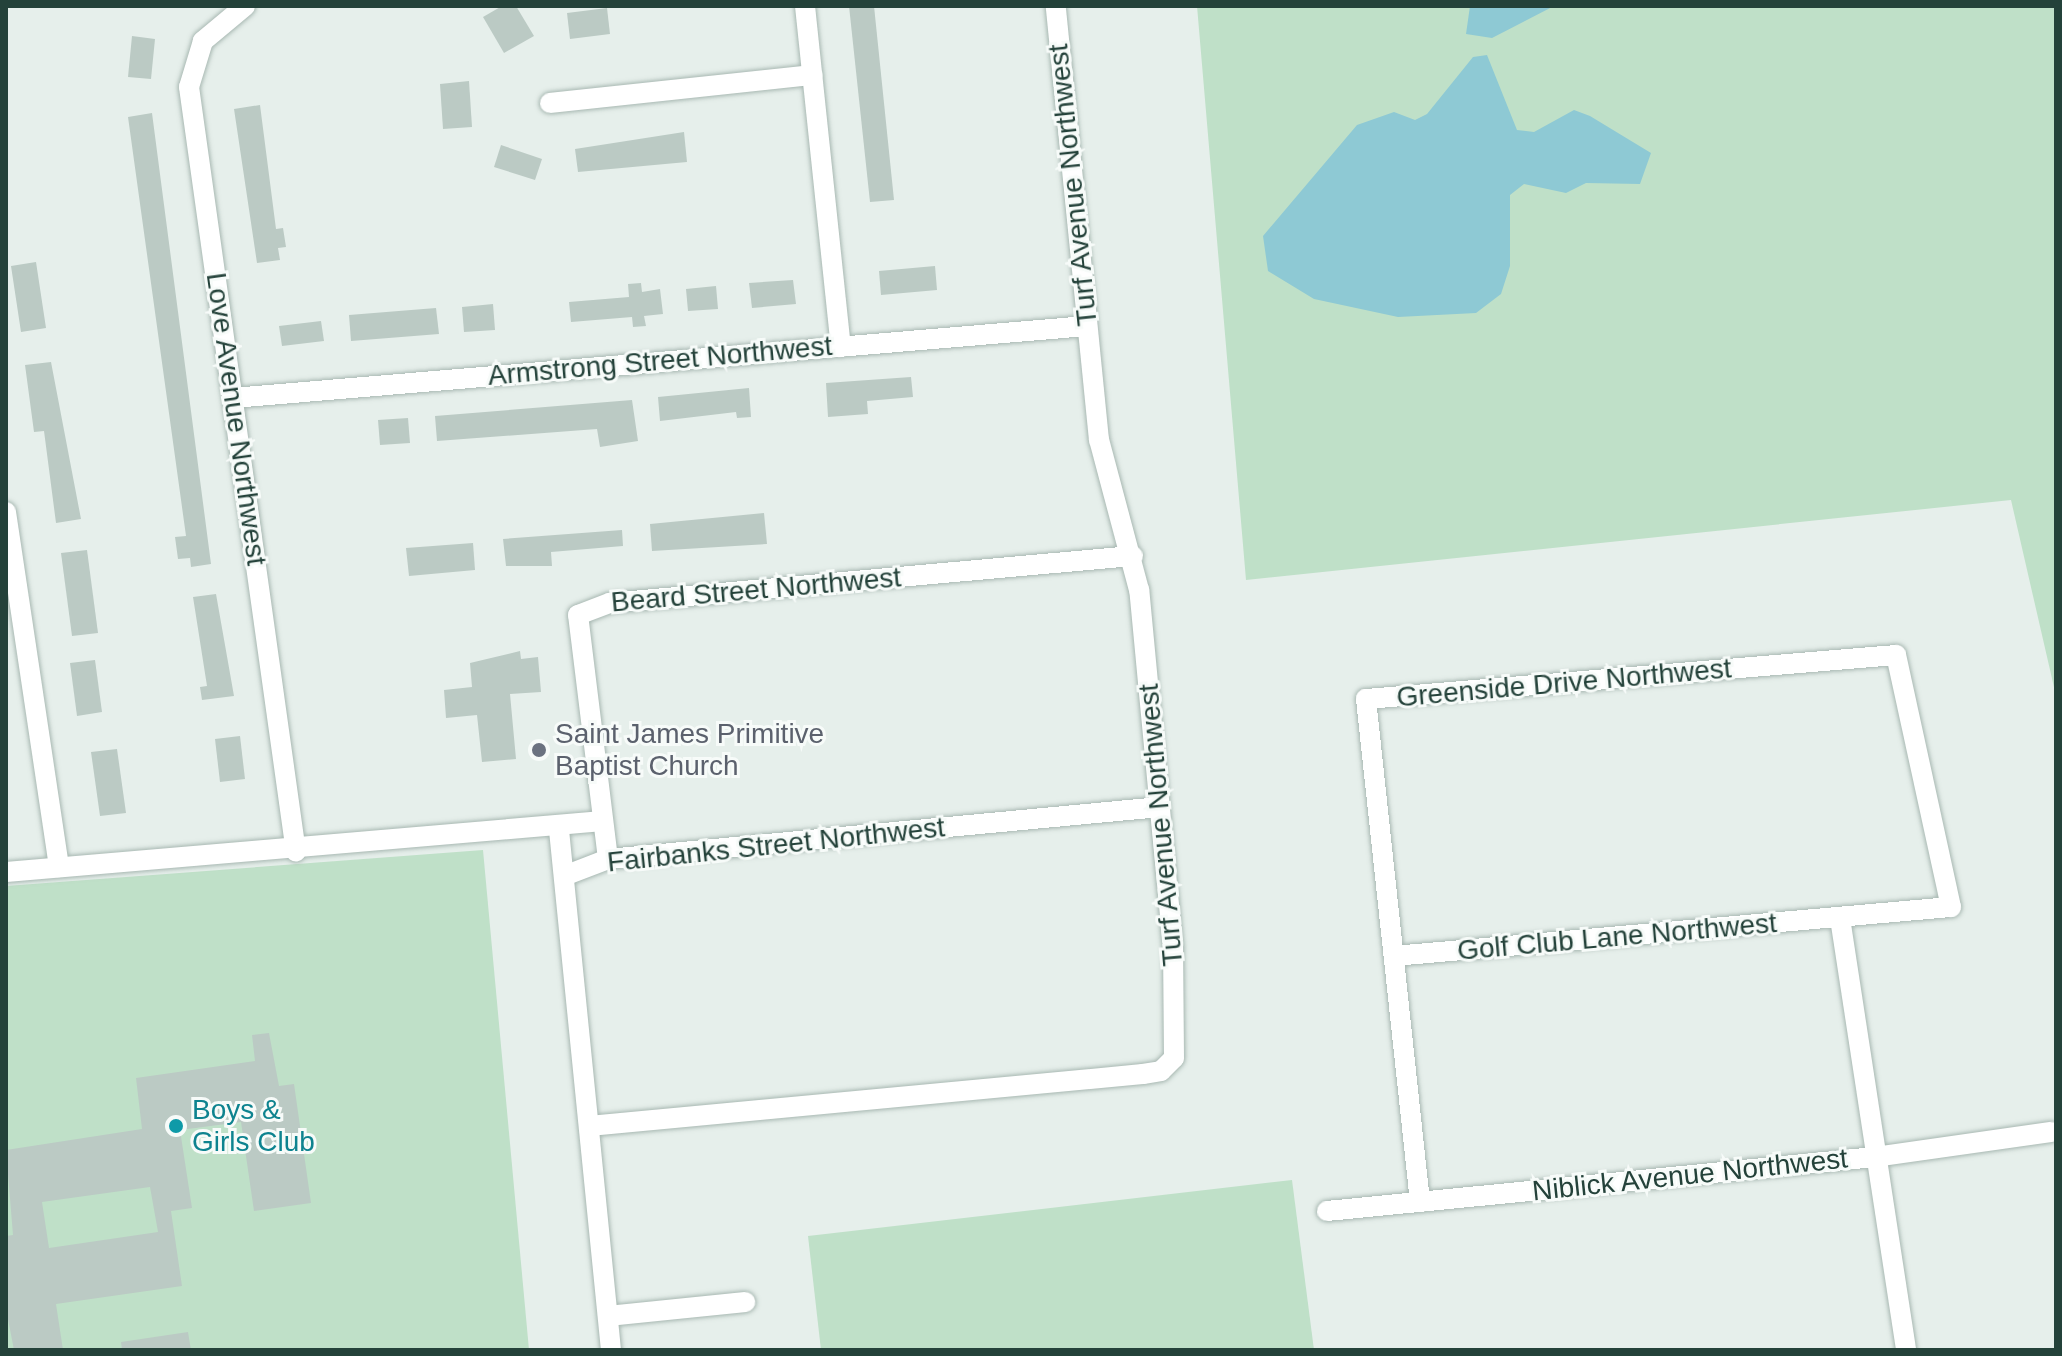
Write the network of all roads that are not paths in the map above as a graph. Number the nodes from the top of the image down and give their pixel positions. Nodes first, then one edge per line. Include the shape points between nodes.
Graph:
1 (245, 6) edge
2 (805, 6) edge
3 (1056, 6) edge
4 (813, 75) junction
5 (550, 103) dead end
6 (1087, 326) junction
7 (841, 347) junction
8 (233, 398) junction
9 (6, 512) edge
10 (1133, 556) junction
11 (1160, 807) junction
12 (603, 821) junction
13 (559, 830) junction
14 (296, 852) junction
15 (608, 859) junction
16 (59, 867) junction
17 (6, 872) edge
18 (564, 876) junction
19 (1840, 918) junction
20 (1394, 956) junction
21 (589, 1126) junction
22 (2051, 1132) dead end
23 (1875, 1157) junction
24 (1420, 1202) junction
25 (1327, 1211) dead end
26 (745, 1302) dead end
27 (608, 1316) junction
28 (611, 1350) edge
29 (1906, 1350) edge

1 - 8 street, Love Avenue Northwest via 203,41 189,87
2 - 4 street
3 - 6 street, Turf Avenue Northwest
4 - 5 street
4 - 7 street
6 - 7 street, Armstrong Street Northwest
6 - 10 street, Turf Avenue Northwest via 1099,440
7 - 8 street, Armstrong Street Northwest
8 - 14 street, Love Avenue Northwest
9 - 16 street
10 - 11 street, Turf Avenue Northwest
10 - 12 street, Beard Street Northwest via 592,606 578,615
11 - 15 street, Fairbanks Street Northwest
11 - 21 street, Turf Avenue Northwest via 1179,1037 1161,1071
12 - 13 street
12 - 15 street, Beard Street Northwest
13 - 14 street
13 - 18 street
14 - 16 street
15 - 18 street, Fairbanks Street Northwest
16 - 17 street
18 - 21 street
19 - 20 street, Golf Club Lane Northwest
19 - 20 street, Greenside Drive Northwest via 1951,907 1896,655 1366,699
19 - 23 street
20 - 24 street, Greenside Drive Northwest
21 - 27 street
22 - 23 street, Niblick Avenue Northwest
23 - 24 street, Niblick Avenue Northwest
23 - 29 street
24 - 25 street, Niblick Avenue Northwest
26 - 27 street
27 - 28 street

